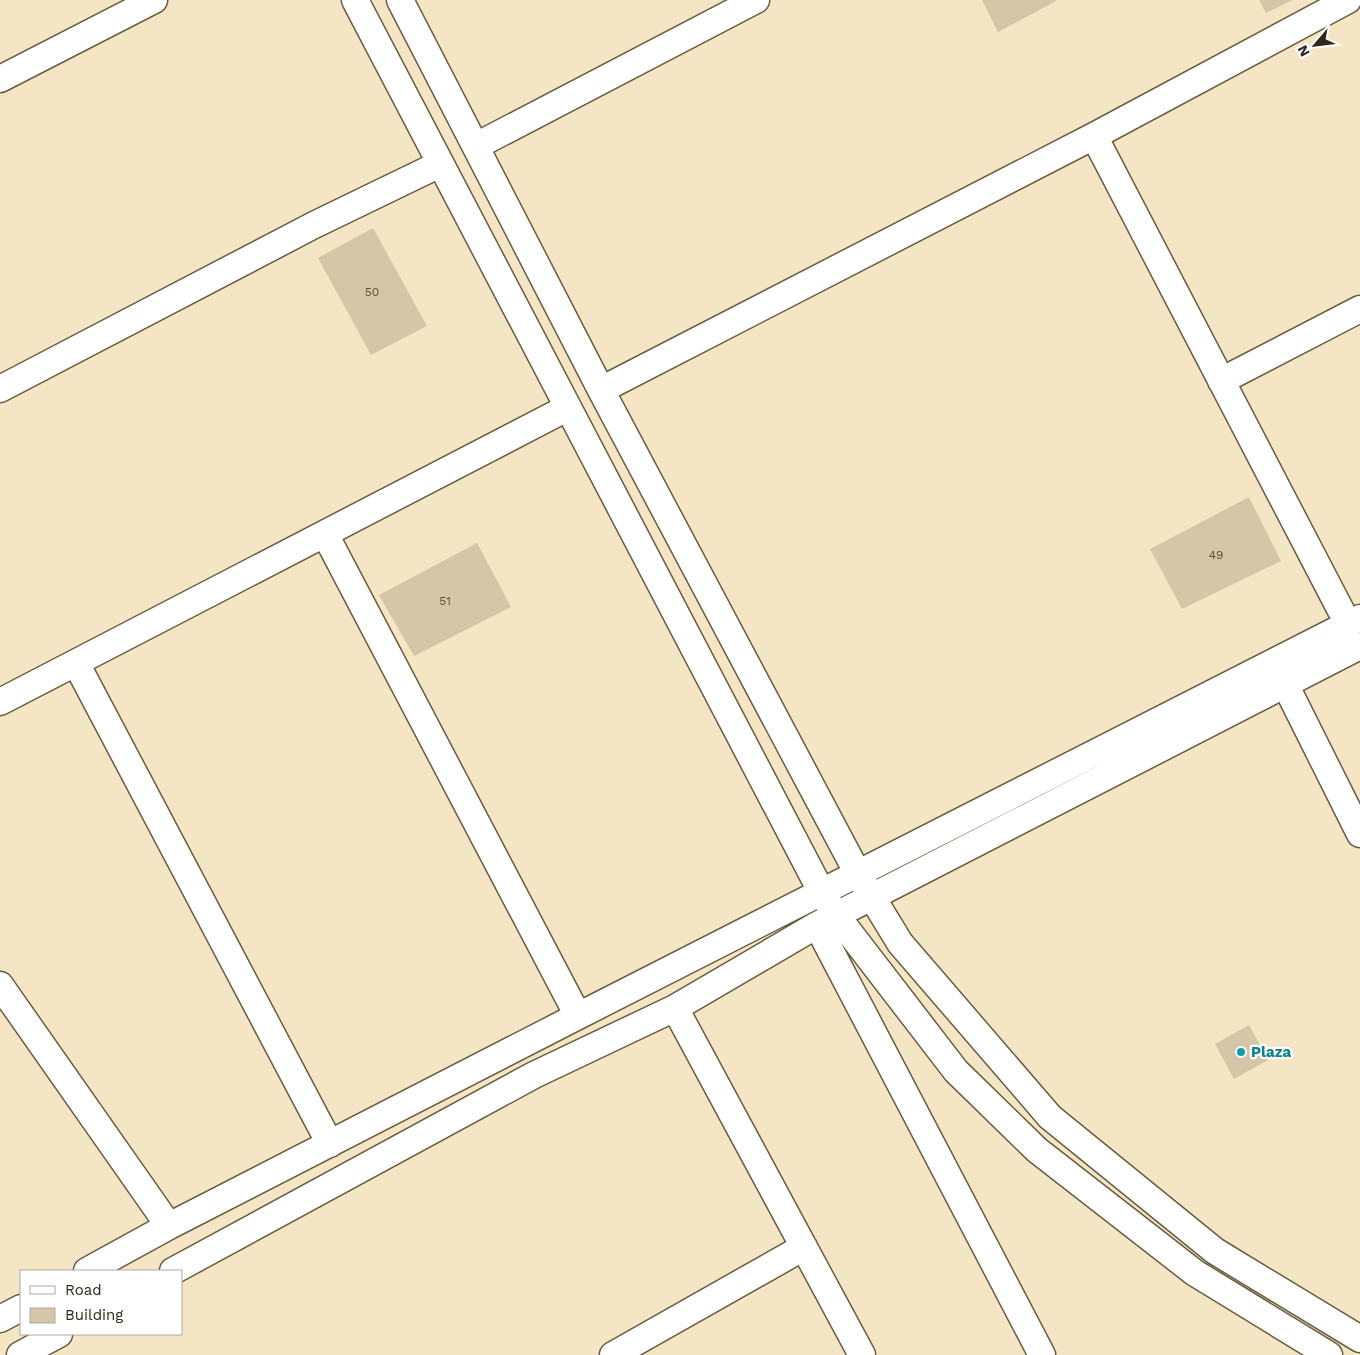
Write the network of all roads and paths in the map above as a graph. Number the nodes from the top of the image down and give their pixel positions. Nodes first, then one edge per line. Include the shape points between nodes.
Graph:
1 (154, 0) edge
2 (355, 0) edge
3 (400, 0) edge
4 (756, 0) edge
5 (1348, 0) edge
6 (0, 79) edge
7 (1094, 136) junction
8 (476, 146) junction
9 (440, 164) junction
10 (1360, 309) edge
11 (1221, 381) junction
12 (0, 390) edge
13 (601, 390) junction
14 (568, 408) junction
15 (325, 534) junction
16 (1356, 629) edge
17 (76, 663) junction
18 (1285, 684) junction
19 (0, 702) edge
20 (1360, 834) edge
21 (858, 874) junction
22 (822, 893) junction
23 (872, 897) junction
24 (826, 920) junction
25 (0, 985) edge
26 (675, 1008) junction
27 (578, 1016) junction
28 (330, 1144) junction
29 (169, 1226) junction
30 (804, 1247) junction
31 (89, 1270) edge
32 (175, 1270) edge
33 (20, 1309) edge
34 (0, 1319) edge
35 (57, 1335) edge
36 (1360, 1339) edge
37 (20, 1355) edge
38 (613, 1355) edge
39 (862, 1355) edge
40 (1042, 1355) edge
41 (1329, 1355) edge

1 - 6 street
2 - 9 street
3 - 8 street
4 - 8 street
5 - 7 street
7 - 11 street
7 - 13 street
8 - 13 street
9 - 12 street via 314,225
9 - 14 street
10 - 11 street
11 - 16 street
13 - 21 street
14 - 15 street
14 - 22 street
15 - 17 street
15 - 27 street
16 - 18 street
16 - 21 street
17 - 19 street
17 - 28 street
18 - 20 street
18 - 23 street
21 - 22 street
21 - 23 street
22 - 24 street
22 - 27 street
23 - 24 street
23 - 36 street via 900,943 1050,1117 1215,1251
24 - 26 street
24 - 40 street
24 - 41 street via 956,1071 1037,1150 1195,1273
25 - 29 street
26 - 30 street
26 - 32 street via 534,1075
27 - 28 street
28 - 29 street
29 - 31 street
30 - 38 street
30 - 39 street
33 - 34 street
35 - 37 street

